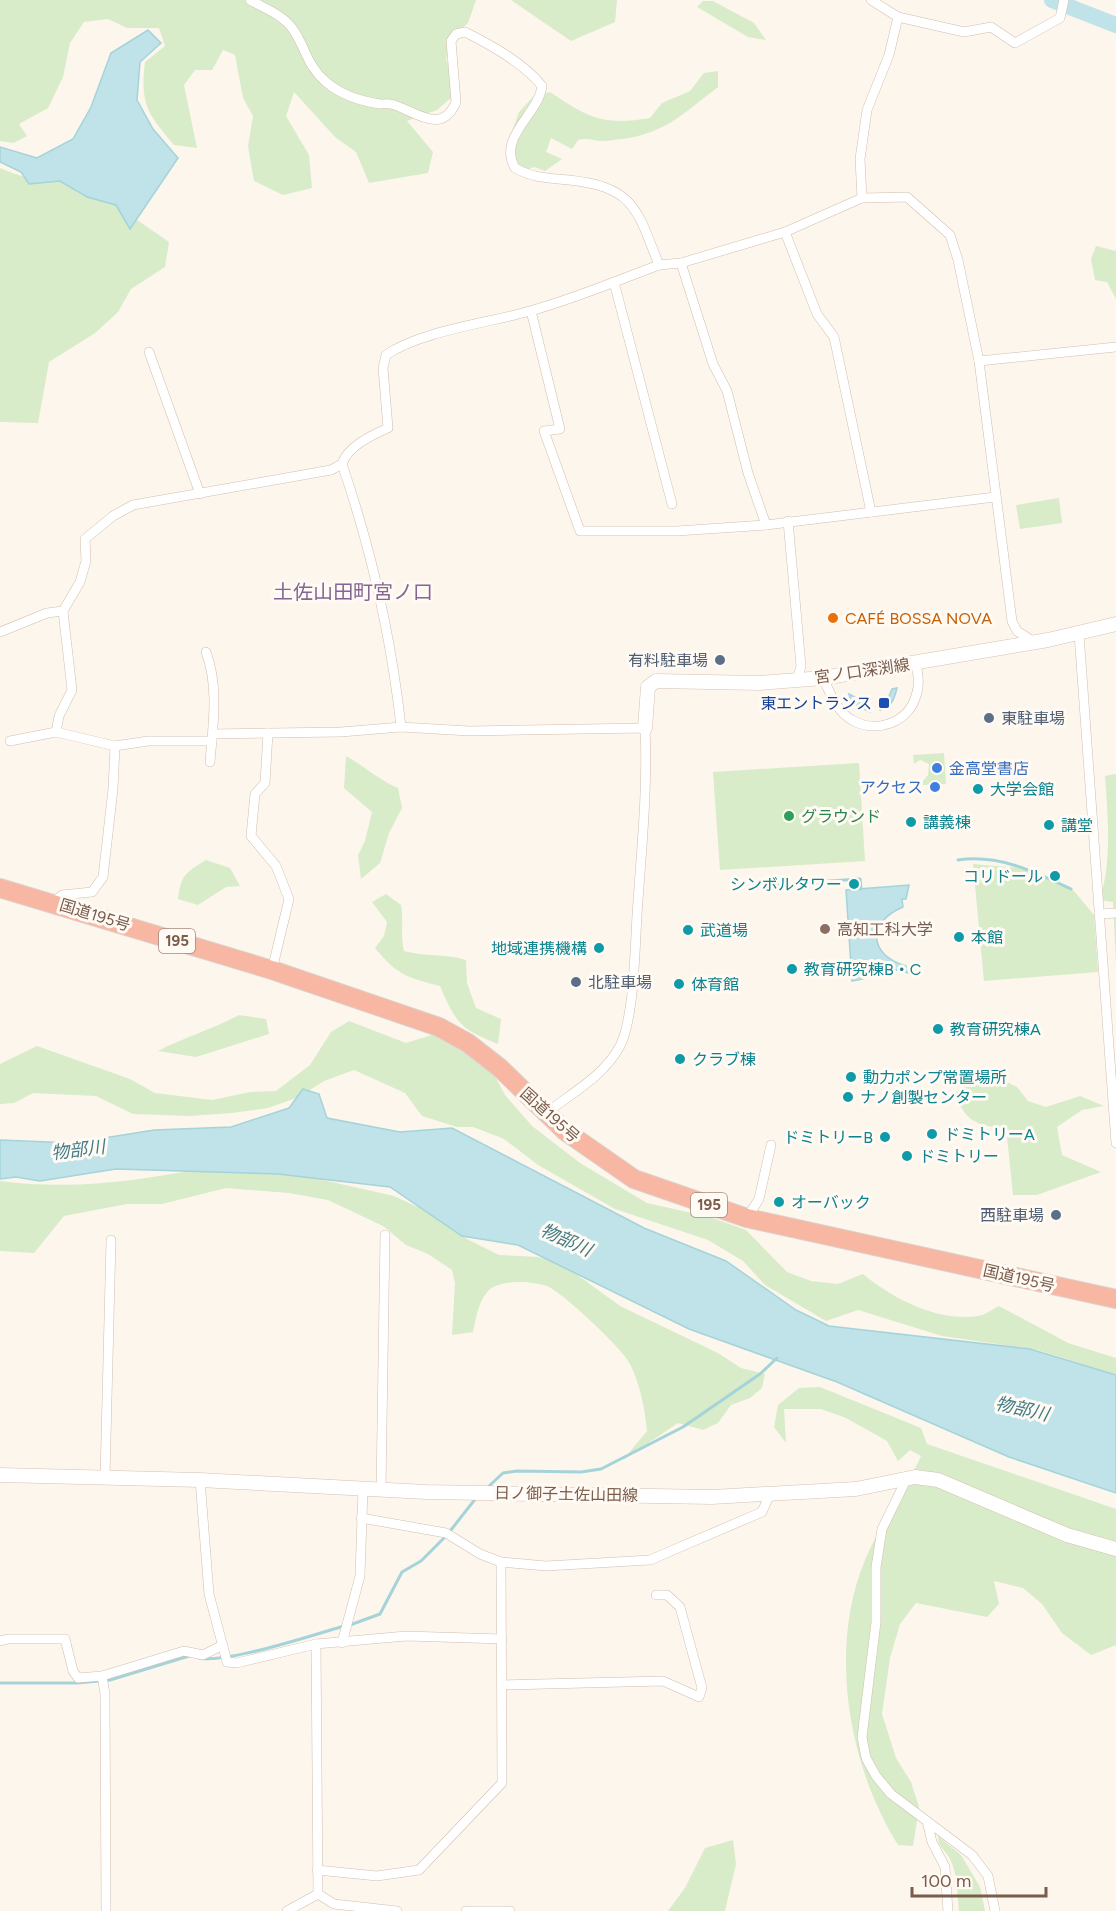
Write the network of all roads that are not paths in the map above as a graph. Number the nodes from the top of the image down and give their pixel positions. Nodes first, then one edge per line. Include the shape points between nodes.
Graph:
1 (250, 0) edge
2 (871, 0) edge
3 (1064, 0) edge
4 (898, 17) junction
5 (862, 198) junction
6 (785, 232) junction
7 (681, 263) junction
8 (659, 266) junction
9 (614, 282) junction
10 (531, 311) junction
11 (1116, 347) edge
12 (149, 352) dead end
13 (979, 361) junction
14 (342, 464) junction
15 (200, 494) junction
16 (995, 497) junction
17 (672, 504) dead end
18 (871, 512) junction
19 (789, 521) junction
20 (766, 525) junction
21 (63, 611) junction
22 (1116, 624) edge
23 (0, 632) edge
24 (1079, 633) junction
25 (1034, 642) junction
26 (206, 652) dead end
27 (916, 663) junction
28 (823, 678) junction
29 (797, 680) junction
30 (401, 727) junction
31 (645, 728) junction
32 (56, 732) junction
33 (268, 733) junction
34 (212, 737) junction
35 (10, 741) dead end
36 (115, 746) junction
37 (210, 762) dead end
38 (0, 888) edge
39 (53, 902) junction
40 (1116, 913) edge
41 (1099, 914) junction
42 (272, 970) junction
43 (546, 1113) junction
44 (1116, 1143) edge
45 (771, 1144) dead end
46 (747, 1218) junction
47 (386, 1235) dead end
48 (111, 1240) dead end
49 (1116, 1299) edge
50 (0, 1475) edge
51 (105, 1478) junction
52 (907, 1478) junction
53 (200, 1480) junction
54 (363, 1489) junction
55 (381, 1489) junction
56 (770, 1494) junction
57 (361, 1518) junction
58 (1116, 1549) edge
59 (501, 1562) junction
60 (656, 1595) dead end
61 (502, 1639) junction
62 (0, 1641) edge
63 (342, 1642) junction
64 (316, 1644) junction
65 (223, 1647) junction
66 (102, 1676) junction
67 (503, 1685) junction
68 (927, 1821) junction
69 (317, 1870) junction
70 (318, 1894) junction
71 (105, 1911) edge
72 (287, 1911) edge
73 (397, 1911) edge
74 (466, 1911) edge
75 (510, 1911) edge
76 (948, 1911) edge
77 (995, 1911) edge

1 - 8 street via 292,28 310,67 340,93 393,104 429,120 443,117 456,102 451,41 456,34 465,32 482,40 542,86 541,95 512,143 515,168 544,179 597,184 625,197 642,224
2 - 4 street
3 - 4 street via 1060,18 1014,43 991,27 964,32
4 - 5 street via 889,55 867,110 860,159
5 - 6 street
5 - 13 street via 908,197 950,235
6 - 7 street
6 - 18 street via 817,314 834,337
7 - 8 street
7 - 20 street via 713,364 727,391
8 - 9 street
9 - 10 street
9 - 17 street
10 - 14 street via 436,335 386,355 383,368 388,428 366,438
10 - 20 street via 560,429 544,431 580,531 677,531
11 - 13 street
12 - 15 street
13 - 16 street
14 - 15 street via 331,470
14 - 30 street via 361,520 393,650
15 - 21 street via 133,505 86,539 86,561 80,582
16 - 18 street
16 - 25 street via 1012,621 1017,631
18 - 19 street
19 - 20 street
19 - 29 street via 801,666
21 - 23 street
21 - 32 street via 72,690 58,716
22 - 24 main road, 宮ノ口深渕線
24 - 25 main road, 宮ノ口深渕線
24 - 41 street
25 - 27 main road, 宮ノ口深渕線
26 - 34 street via 212,669
27 - 28 main road, 宮ノ口深渕線
27 - 28 street via 917,694 912,706 902,717 878,727 865,726 841,712
28 - 29 main road, 宮ノ口深渕線
29 - 31 main road, 宮ノ口深渕線 via 656,681 648,687
30 - 31 street via 469,731
30 - 33 street
31 - 43 street via 647,770 633,977 625,1034 620,1047 597,1076
32 - 35 street
32 - 36 street
33 - 34 street
33 - 42 street via 265,783 255,794 251,836 276,867 289,899
34 - 36 street
34 - 37 street
36 - 39 street via 103,877 92,892 62,895
38 - 39 highway, 国道195号 / 195
39 - 42 highway, 国道195号 / 195
40 - 41 street
41 - 44 street
42 - 43 highway, 国道195号 / 195 via 439,1027 500,1068
43 - 46 highway, 国道195号 / 195 via 599,1157 634,1179
45 - 46 street via 759,1199
46 - 49 highway, 国道195号 / 195
47 - 55 street
48 - 51 street
50 - 51 main road, 日ノ御子土佐山田線
51 - 53 main road, 日ノ御子土佐山田線
52 - 56 main road, 日ノ御子土佐山田線 via 856,1489
52 - 58 main road, 日ノ御子土佐山田線 via 938,1480 1066,1535
52 - 68 street via 882,1529 876,1567 874,1646 862,1737 866,1758 876,1776 891,1794
53 - 54 main road, 日ノ御子土佐山田線
53 - 65 street via 210,1594
54 - 55 main road, 日ノ御子土佐山田線
54 - 57 street
55 - 56 main road, 日ノ御子土佐山田線 via 712,1497
56 - 59 street via 762,1512 650,1560 546,1566
57 - 59 street via 446,1533
57 - 63 street via 360,1576
59 - 61 street
60 - 67 street via 667,1596 680,1607 702,1688 699,1697 663,1681
61 - 63 street via 406,1636
61 - 67 street
62 - 66 street via 65,1639 78,1678
63 - 64 street
64 - 65 street via 237,1663 227,1662
64 - 69 street
65 - 66 street via 203,1655 184,1651
66 - 71 street
67 - 69 street via 502,1783 419,1870 377,1876
68 - 76 street via 945,1867
68 - 77 street via 972,1856 988,1876
69 - 70 street
70 - 72 street
70 - 73 street via 334,1904
74 - 75 street

